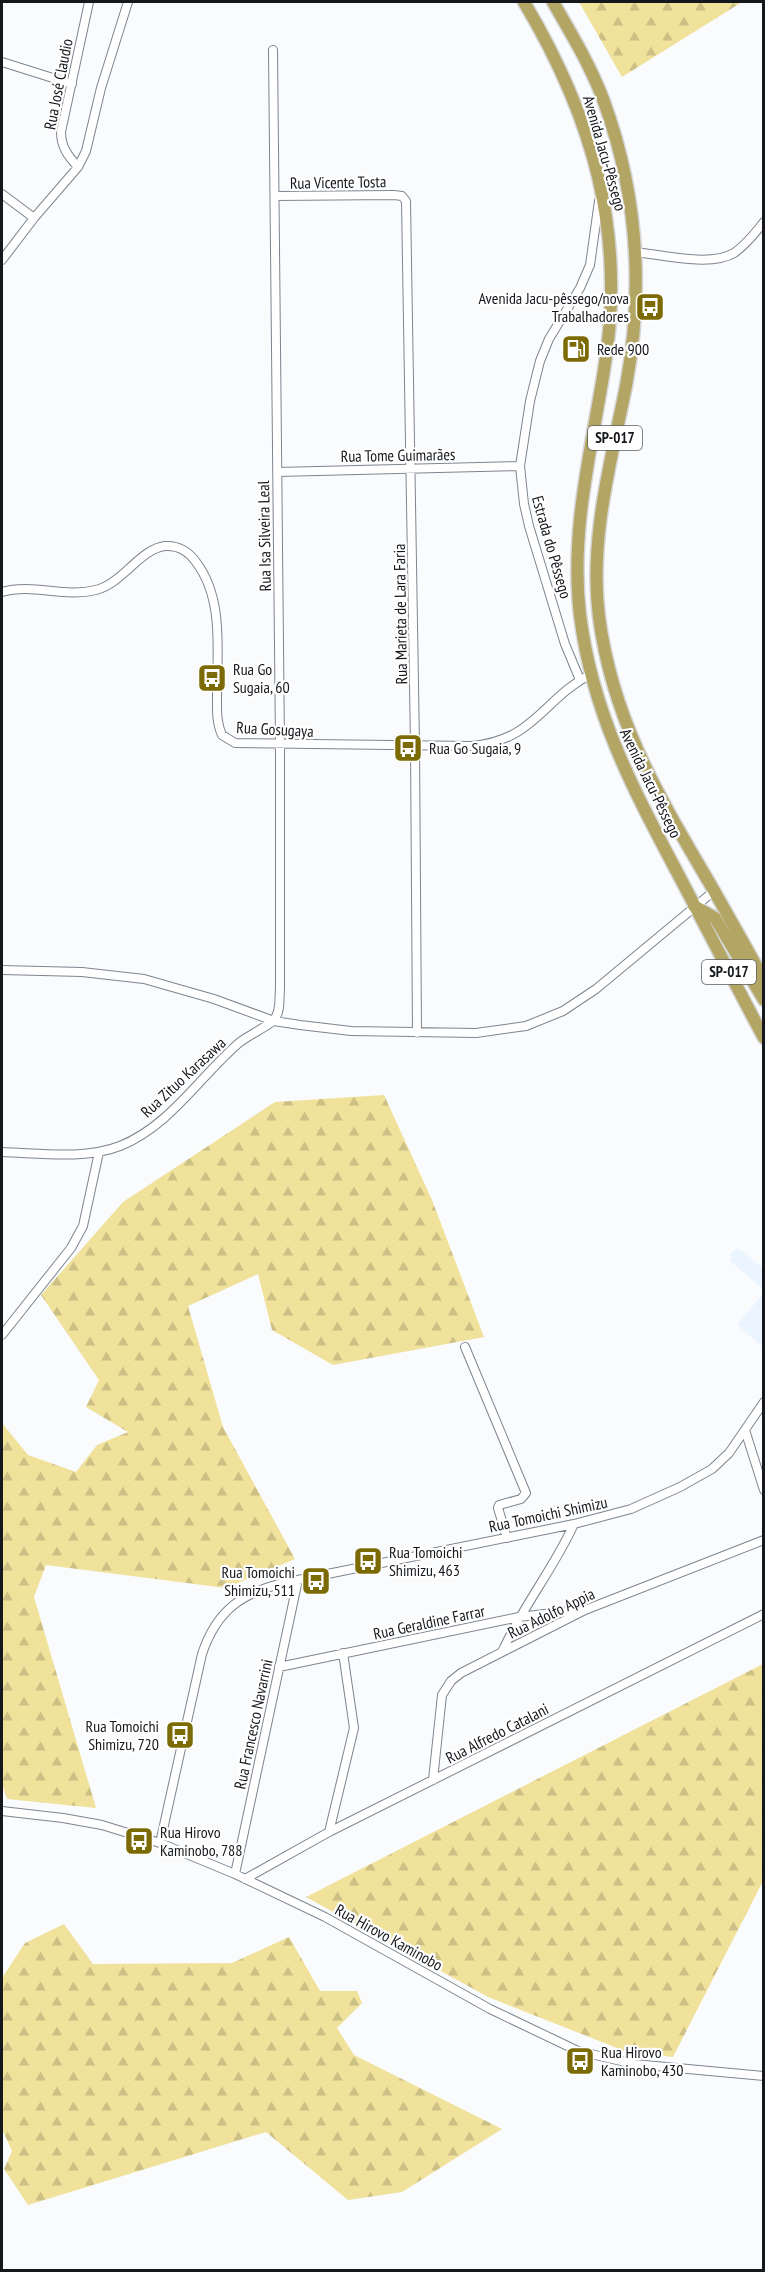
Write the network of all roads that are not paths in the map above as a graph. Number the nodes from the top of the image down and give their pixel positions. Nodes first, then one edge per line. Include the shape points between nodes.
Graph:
1 (89, 2) edge
2 (128, 2) edge
3 (524, 2) edge
4 (553, 2) edge
5 (273, 50) dead end
6 (2, 62) edge
7 (72, 84) junction
8 (78, 167) junction
9 (600, 182) junction
10 (2, 194) edge
11 (274, 196) junction
12 (402, 196) joint
13 (34, 218) junction
14 (764, 222) edge
15 (636, 252) junction
16 (2, 261) edge
17 (520, 466) junction
18 (411, 469) junction
19 (277, 472) junction
20 (2, 592) edge
21 (585, 676) junction
22 (280, 744) junction
23 (415, 745) junction
24 (643, 808) junction
25 (701, 869) junction
26 (714, 891) junction
27 (694, 906) junction
28 (2, 970) edge
29 (764, 980) edge
30 (764, 1000) edge
31 (274, 1021) junction
32 (417, 1033) junction
33 (764, 1038) edge
34 (2, 1152) edge
35 (99, 1152) junction
36 (2, 1335) edge
37 (465, 1347) dead end
38 (764, 1402) edge
39 (745, 1430) junction
40 (764, 1491) edge
41 (574, 1524) junction
42 (507, 1538) junction
43 (764, 1540) edge
44 (298, 1580) junction
45 (585, 1610) junction
46 (764, 1614) edge
47 (519, 1617) junction
48 (503, 1651) junction
49 (343, 1653) junction
50 (279, 1667) junction
51 (433, 1780) junction
52 (2, 1811) edge
53 (329, 1832) junction
54 (160, 1843) junction
55 (235, 1874) junction
56 (245, 1879) junction
57 (764, 2076) edge

1 - 7 street, Rua José Claudio
2 - 8 street via 86,151
3 - 9 highway, Avenida Jacu-Pêssego / SP-017 via 567,81
4 - 15 highway, Avenida Jacu-Pêssego / SP-017 via 584,57 616,139 626,176
5 - 11 street, Rua Isa Silveira Leal
6 - 7 street
7 - 8 street, Rua José Claudio via 61,142
8 - 13 street
9 - 17 street, Estrada do Pêssego via 590,265 540,361
9 - 21 highway, Avenida Jacu-Pêssego / SP-017 via 611,254 610,326 583,488 578,561
10 - 13 street
11 - 12 street, Rua Vicente Tosta
11 - 19 street, Rua Isa Silveira Leal
12 - 18 street, Rua Marieta de Lara Faria via 406,204
13 - 16 street
14 - 15 street via 726,257 695,259
15 - 25 highway, Avenida Jacu-Pêssego / SP-017 via 633,336 600,526 599,616 608,664 634,747
17 - 18 street, Rua Tome Guimarães
17 - 21 street, Estrada do Pêssego via 524,504 565,644
18 - 19 street, Rua Tome Guimarães
18 - 23 street, Rua Marieta de Lara Faria
19 - 22 street, Rua Isa Silveira Leal
20 - 22 street, Rua Gosugaya via 16,588 72,593 97,590 115,582 155,549 166,546 184,550 203,571 214,600 222,735 235,743
21 - 23 street, Rua Gosugaya via 523,730 503,741 471,746
21 - 24 highway, Avenida Jacu-Pêssego / SP-017
22 - 23 street, Rua Gosugaya
22 - 31 street, Rua Isa Silveira Leal via 280,989
23 - 32 street, Rua Marieta de Lara Faria
24 - 25 highway via 660,825 693,885 702,884
24 - 27 highway, Avenida Jacu-Pêssego / SP-017
25 - 26 highway, Avenida Jacu-Pêssego / SP-017
26 - 27 street
26 - 29 highway, Avenida Jacu-Pêssego / SP-017
27 - 30 highway via 715,918
27 - 32 street via 596,989 563,1011 526,1026 503,1030
27 - 33 highway, Avenida Jacu-Pêssego / SP-017
28 - 31 street via 144,979
31 - 32 street via 351,1031
31 - 35 street, Rua Zituo Karasawa via 241,1041 162,1120 120,1146
34 - 35 street, Rua Zituo Karasawa
35 - 36 street via 83,1226 71,1248
37 - 42 street via 526,1493 521,1499 499,1505
38 - 39 street, Rua Tomoichi Shimizu
39 - 40 street
39 - 41 street, Rua Tomoichi Shimizu via 725,1458 696,1478 631,1509
41 - 42 street, Rua Tomoichi Shimizu
41 - 47 street
42 - 44 street, Rua Tomoichi Shimizu
43 - 45 street, Rua Adolfo Appia
44 - 50 street, Rua Francesco Navarrini
44 - 54 street, Rua Tomoichi Shimizu via 263,1588 241,1599 219,1619 208,1637
45 - 47 street, Rua Geraldine Farrar
45 - 48 street, Rua Adolfo Appia
46 - 51 street, Rua Alfredo Catalani
47 - 48 street
47 - 49 street, Rua Geraldine Farrar
48 - 51 street, Rua Adolfo Appia via 461,1673 445,1688 439,1709
49 - 50 street, Rua Geraldine Farrar
49 - 53 street via 354,1728
50 - 55 street, Rua Francesco Navarrini
51 - 53 street, Rua Alfredo Catalani
52 - 54 street, Rua Hirovo Kaminobo via 102,1824
53 - 56 street, Rua Alfredo Catalani
54 - 55 street, Rua Hirovo Kaminobo
55 - 56 street, Rua Hirovo Kaminobo
56 - 57 street, Rua Hirovo Kaminobo via 325,1917 490,2009 578,2051 634,2064

